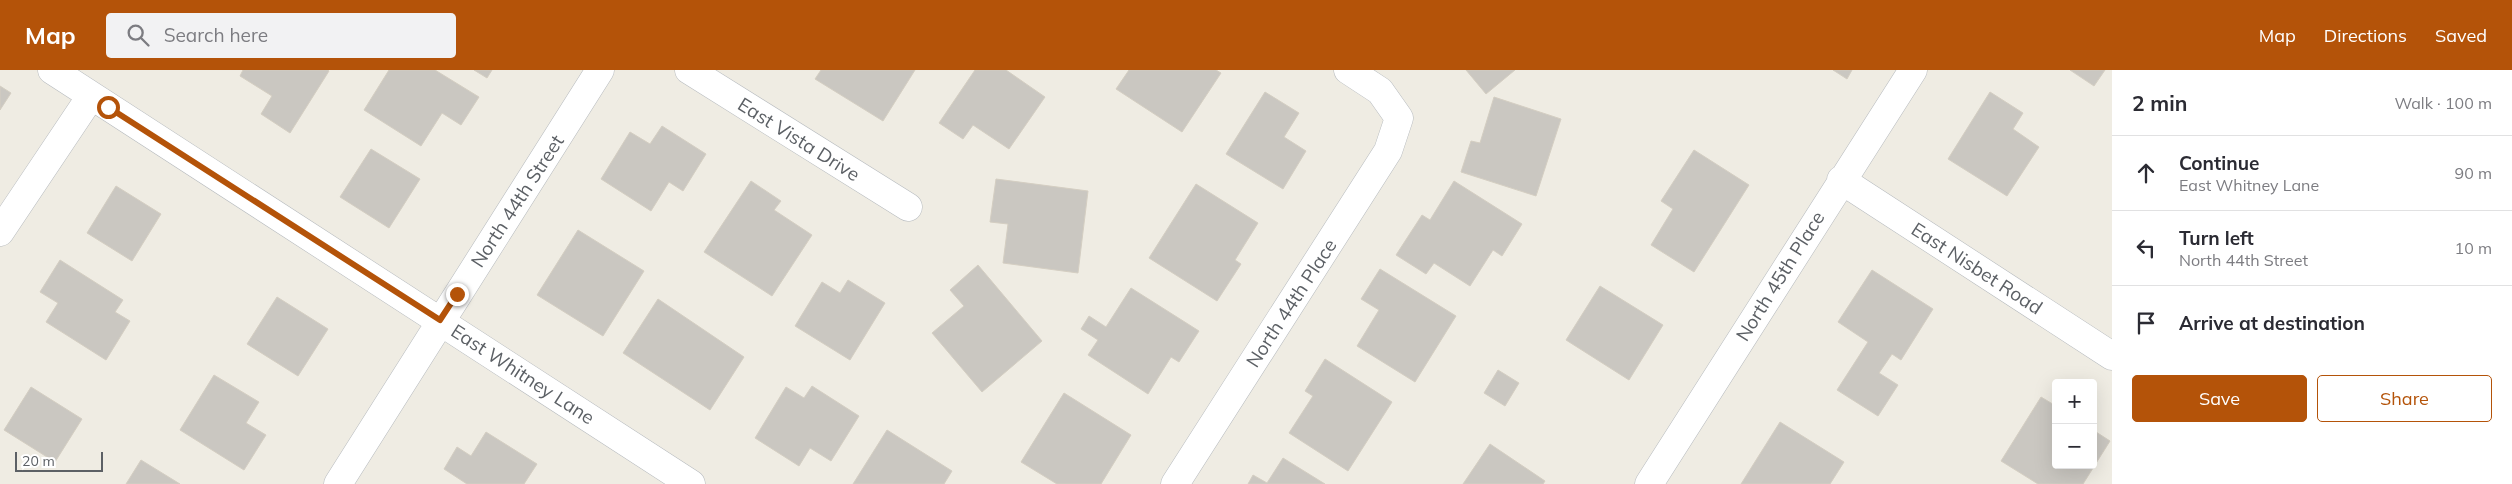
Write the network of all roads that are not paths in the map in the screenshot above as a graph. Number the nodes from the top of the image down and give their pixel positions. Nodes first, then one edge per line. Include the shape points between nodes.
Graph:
1 (52, 70) edge
2 (600, 70) edge
3 (689, 70) edge
4 (1348, 70) edge
5 (1913, 70) edge
6 (91, 96) junction
7 (1842, 180) junction
8 (908, 207) dead end
9 (0, 232) edge
10 (440, 320) junction
11 (2112, 356) edge
12 (338, 484) edge
13 (691, 484) edge
14 (1175, 484) edge
15 (1649, 484) edge

1 - 6 street, East Whitney Lane
2 - 10 street, North 44th Street
3 - 8 street, East Vista Drive
4 - 14 street, North 44th Place via 1380,91 1399,118 1388,151
5 - 7 street, North 45th Place
6 - 9 street
6 - 10 street, East Whitney Lane
7 - 11 street, East Nisbet Road
7 - 15 street, North 45th Place
10 - 12 street, North 44th Street
10 - 13 street, East Whitney Lane

